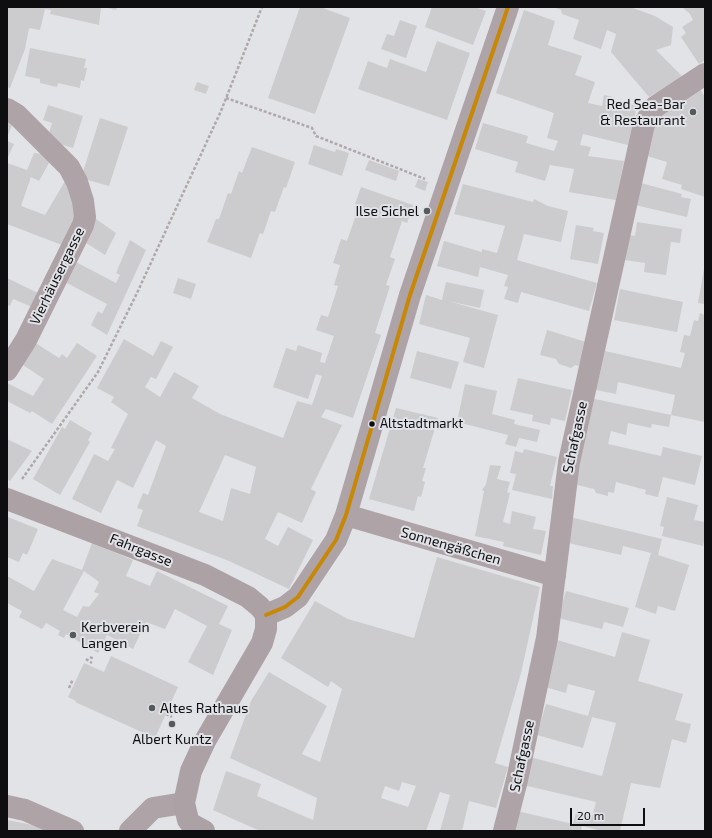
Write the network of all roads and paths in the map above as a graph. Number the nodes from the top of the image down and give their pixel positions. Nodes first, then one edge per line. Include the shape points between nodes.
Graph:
1 (262, 7) edge
2 (508, 7) edge
3 (705, 74) edge
4 (226, 98) junction
5 (7, 109) edge
6 (446, 187) junction
7 (7, 370) edge
8 (7, 499) edge
9 (346, 515) junction
10 (555, 576) junction
11 (266, 615) junction
12 (90, 657) dead end
13 (94, 659) dead end
14 (86, 660) dead end
15 (92, 663) dead end
16 (73, 679) dead end
17 (69, 688) dead end
18 (166, 714) dead end
19 (172, 717) dead end
20 (185, 798) junction
21 (7, 806) edge
22 (73, 831) edge
23 (130, 831) edge
24 (204, 831) edge
25 (504, 831) edge

1 - 4 path
2 - 6 street
3 - 10 street, Schafgasse via 655,108 644,124 569,462
4 - 6 path via 312,128 316,136
4 - 8 path via 98,372
5 - 7 street, Vierhäusergasse via 68,167 84,201 84,217 83,225 26,340
6 - 9 street via 410,295
8 - 11 main road, Fahrgasse via 211,578 248,597
9 - 10 street, Sonnengäßchen
9 - 11 street via 336,540 298,597 285,608
10 - 25 street, Schafgasse via 547,638
11 - 20 main road via 262,643 205,741 191,771
12 - 13 path
14 - 15 path
16 - 17 path
18 - 19 path
20 - 23 street via 153,808
20 - 24 main road via 188,820
21 - 22 street via 25,810

